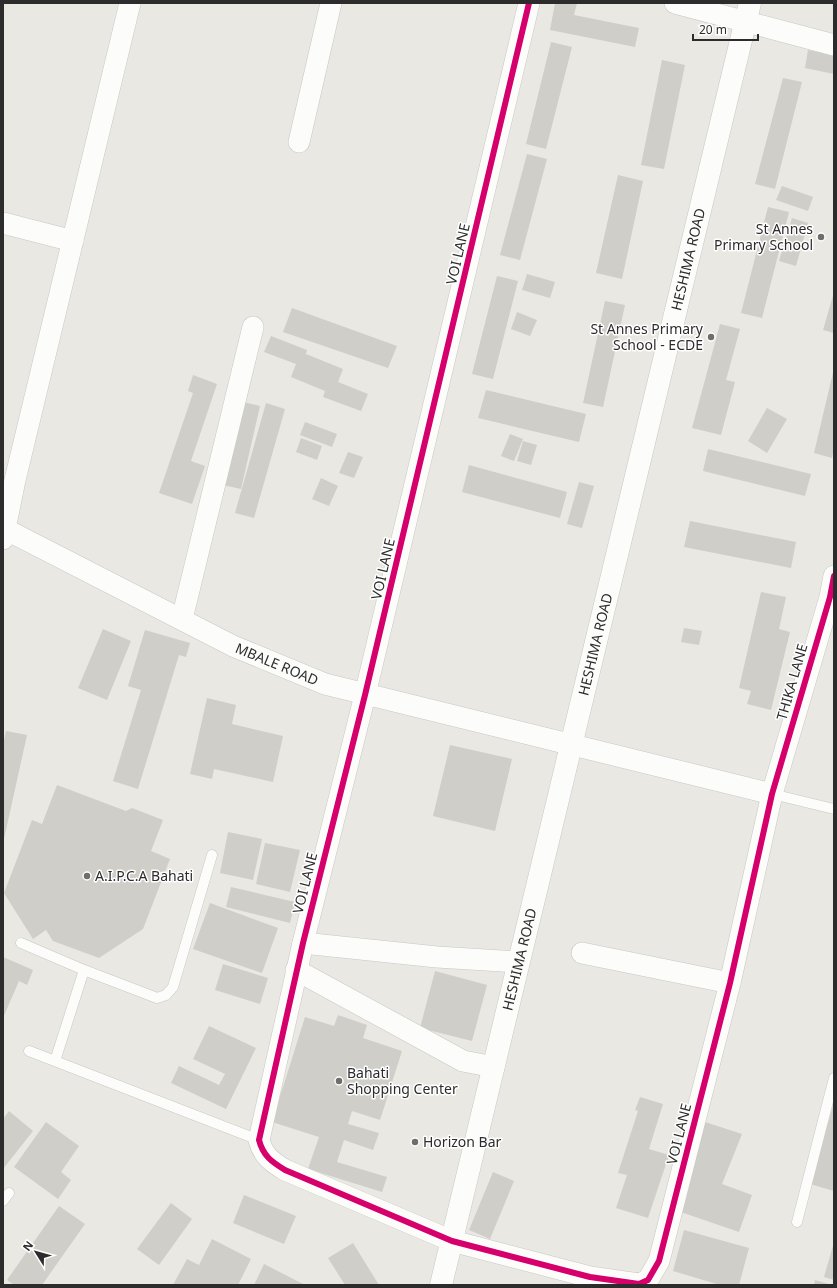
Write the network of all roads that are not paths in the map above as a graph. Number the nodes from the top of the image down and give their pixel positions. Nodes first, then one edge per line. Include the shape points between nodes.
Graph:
1 (130, 3) edge
2 (331, 3) edge
3 (529, 3) edge
4 (675, 3) edge
5 (748, 12) edge
6 (834, 45) edge
7 (299, 142) dead end
8 (3, 224) edge
9 (73, 241) junction
10 (253, 327) dead end
11 (4, 532) edge
12 (834, 576) edge
13 (832, 597) edge
14 (182, 619) junction
15 (366, 695) junction
16 (572, 745) junction
17 (772, 794) junction
18 (834, 809) edge
19 (212, 855) dead end
20 (21, 943) dead end
21 (303, 943) junction
22 (582, 953) dead end
23 (519, 962) junction
24 (84, 970) junction
25 (296, 970) junction
26 (730, 983) junction
27 (29, 1051) dead end
28 (55, 1061) junction
29 (494, 1066) junction
30 (834, 1078) edge
31 (259, 1140) junction
32 (797, 1222) dead end
33 (452, 1241) junction
34 (441, 1285) edge

1 - 9 street
2 - 7 street
3 - 15 street, VOI LANE
4 - 5 street
5 - 6 street
5 - 16 street, HESHIMA ROAD
8 - 9 street
9 - 11 street
10 - 14 street
11 - 14 street, MBALE ROAD
12 - 13 street, THIKA LANE
13 - 17 street, THIKA LANE
14 - 15 street, MBALE ROAD via 274,663 325,684
15 - 16 street, MBALE ROAD
15 - 21 street, VOI LANE
16 - 17 street, MBALE ROAD
16 - 23 street, HESHIMA ROAD
17 - 18 lane
17 - 26 street, VOI LANE
19 - 24 lane via 173,987 166,995 157,998
20 - 24 lane
21 - 23 street via 437,957
21 - 25 street, VOI LANE
22 - 26 street
23 - 29 street, HESHIMA ROAD
24 - 28 lane
25 - 29 street via 462,1061
25 - 31 street, VOI LANE
26 - 33 street, VOI LANE via 659,1261 648,1280 639,1284 590,1277
27 - 28 lane
28 - 31 lane
29 - 33 street, HESHIMA ROAD
30 - 32 lane
31 - 33 street, VOI LANE via 269,1160 286,1170
33 - 34 street, HESHIMA ROAD

